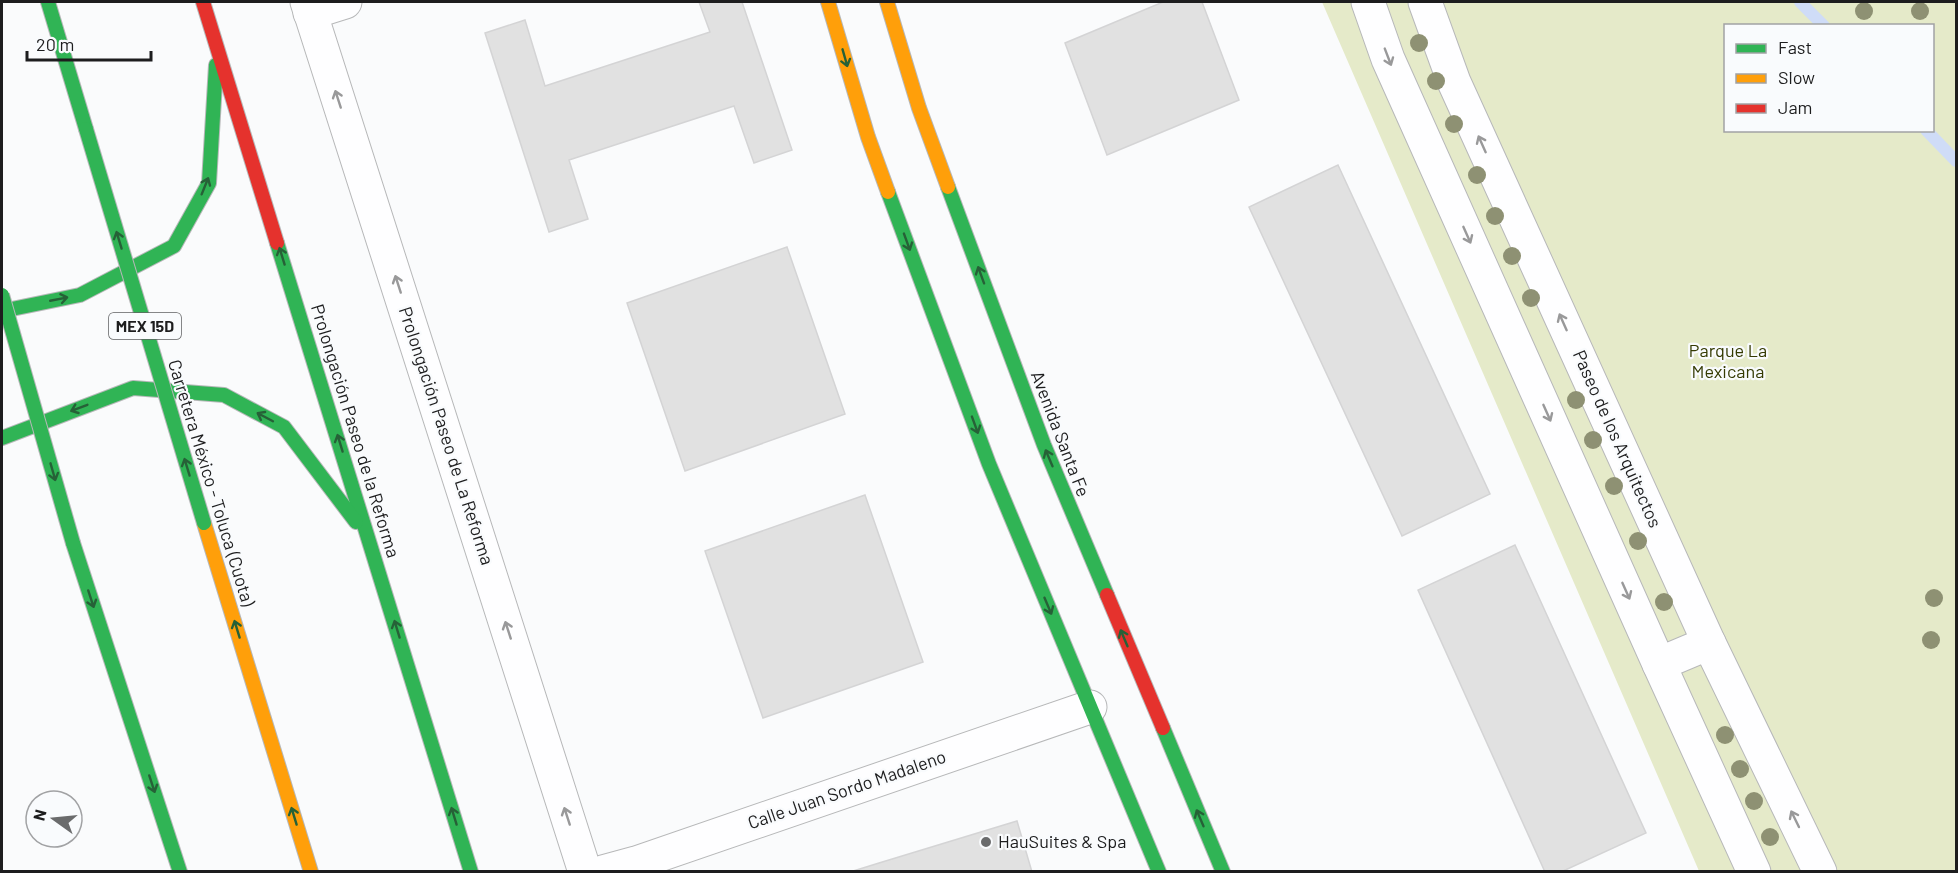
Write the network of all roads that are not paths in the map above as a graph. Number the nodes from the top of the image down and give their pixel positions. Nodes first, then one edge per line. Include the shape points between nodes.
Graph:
1 (48, 2) edge
2 (203, 2) edge
3 (345, 2) edge
4 (828, 2) edge
5 (887, 2) edge
6 (1368, 2) edge
7 (1425, 2) edge
8 (309, 7) edge
9 (217, 45) junction
10 (2, 295) edge
11 (2, 311) edge
12 (2, 438) edge
13 (369, 540) junction
14 (1709, 642) junction
15 (1659, 664) junction
16 (1090, 706) junction
17 (180, 872) edge
18 (311, 872) edge
19 (471, 872) edge
20 (585, 872) edge
21 (603, 872) edge
22 (1159, 872) edge
23 (1223, 872) edge
24 (1754, 872) edge
25 (1820, 872) edge

18 -> 1 main road, Carretera México - Toluca (Cuota) / MEX 15D, bridge
2 - 9 main road, Prolongación Paseo de la Reforma
3 - 8 street
4 -> 16 main road via 868,137 981,442
23 -> 5 main road, Avenida Santa Fe via 1044,446 919,108
6 -> 15 street via 1388,58
14 -> 7 street, Paseo de los Arquitectos via 1454,82
20 -> 8 street, Prolongación Paseo de La Reforma
11 -> 9 main road via 80,295 174,246 209,183
13 -> 9 main road, Prolongación Paseo de la Reforma
10 -> 17 main road, bridge via 73,543
13 -> 12 main road via 284,427 224,395 133,388
19 -> 13 main road, Prolongación Paseo de la Reforma
14 - 15 street
25 -> 14 street, Paseo de los Arquitectos
15 - 24 street
16 - 21 street, Calle Juan Sordo Madaleno via 648,860
16 - 22 main road

